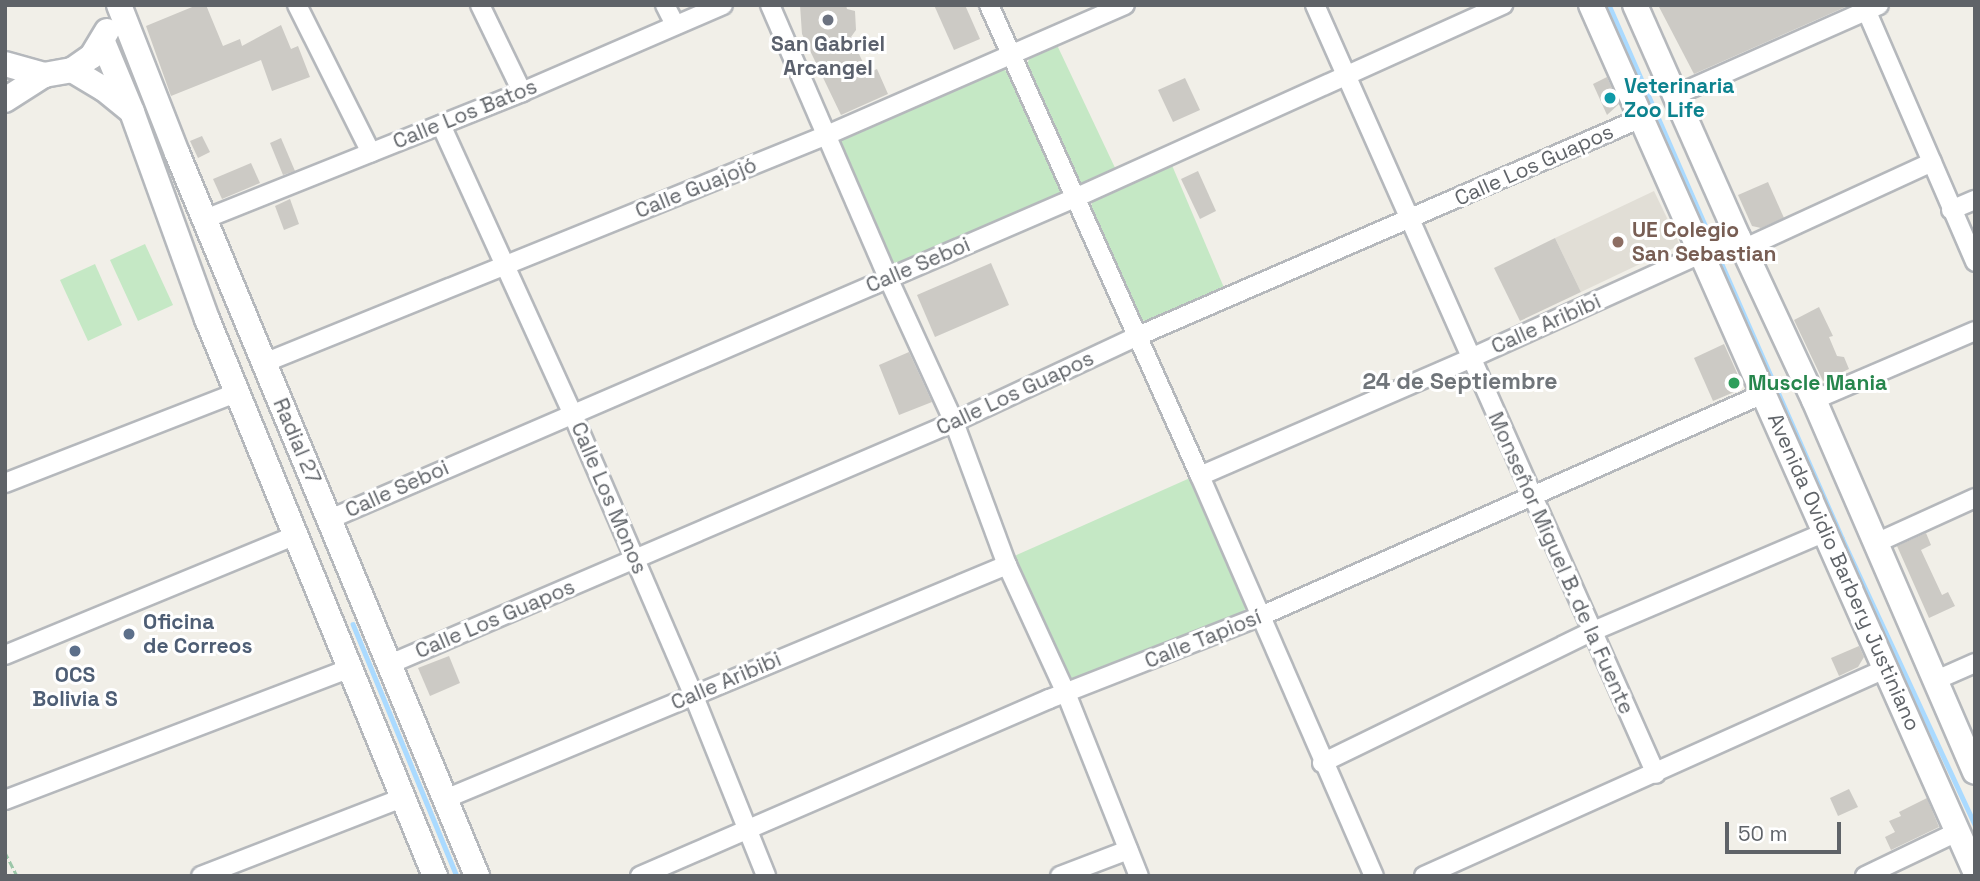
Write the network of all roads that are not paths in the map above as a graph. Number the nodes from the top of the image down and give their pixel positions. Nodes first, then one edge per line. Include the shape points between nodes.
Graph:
1 (297, 5) edge
2 (480, 5) edge
3 (665, 5) edge
4 (723, 5) edge
5 (770, 5) edge
6 (989, 5) edge
7 (1125, 5) edge
8 (1315, 5) edge
9 (1503, 5) edge
10 (1591, 5) edge
11 (1635, 5) edge
12 (119, 6) edge
13 (1870, 7) edge
14 (675, 25) junction
15 (103, 42) junction
16 (1011, 54) junction
17 (5, 64) edge
18 (72, 70) junction
19 (44, 75) junction
20 (1346, 75) junction
21 (522, 92) junction
22 (1676, 95) junction
23 (5, 100) edge
24 (132, 112) junction
25 (1639, 119) junction
26 (441, 125) junction
27 (169, 134) junction
28 (827, 135) junction
29 (371, 153) junction
30 (1932, 162) junction
31 (1075, 198) junction
32 (1975, 200) edge
33 (1951, 210) junction
34 (205, 219) junction
35 (1410, 220) junction
36 (1737, 242) junction
37 (1704, 252) junction
38 (1975, 262) edge
39 (503, 266) junction
40 (888, 278) junction
41 (249, 326) junction
42 (1975, 331) edge
43 (213, 335) junction
44 (1138, 336) junction
45 (1471, 358) junction
46 (264, 363) junction
47 (235, 385) junction
48 (1763, 394) junction
49 (1814, 400) junction
50 (572, 413) junction
51 (954, 422) junction
52 (1200, 476) junction
53 (5, 483) edge
54 (1531, 496) junction
55 (1975, 498) edge
56 (330, 519) junction
57 (1826, 532) junction
58 (296, 535) junction
59 (1875, 543) junction
60 (635, 559) junction
61 (1007, 565) junction
62 (1261, 616) junction
63 (1591, 632) junction
64 (5, 655) edge
65 (1975, 663) edge
66 (390, 664) junction
67 (350, 668) junction
68 (1887, 668) junction
69 (1934, 681) junction
70 (1066, 693) junction
71 (693, 694) junction
72 (1956, 735) junction
73 (1926, 749) junction
74 (1322, 763) junction
75 (1975, 772) edge
76 (1656, 774) junction
77 (6, 797) edge
78 (401, 798) junction
79 (445, 799) junction
80 (746, 829) junction
81 (1959, 831) junction
82 (1128, 850) junction
83 (1975, 871) edge
84 (201, 876) edge
85 (435, 876) edge
86 (477, 876) edge
87 (640, 876) edge
88 (766, 876) edge
89 (1060, 876) edge
90 (1139, 876) edge
91 (1374, 876) edge
92 (1424, 876) edge
93 (1865, 876) edge

1 - 29 street
2 - 21 street
3 - 14 street
4 - 14 street, Calle Los Batos
5 - 28 street
6 - 16 street
7 - 16 street, Calle Guajojó
8 - 20 street, Monseñor Miguel B. de la Fuente
9 - 20 street, Calle Seboi
10 - 25 street, Avenida Ovidio Barbery Justiniano
11 - 22 street, Avenida Ovidio Barbery Justiniano
12 - 15 street
12 - 27 street, Radial 27
13 - 22 street
13 - 30 street
14 - 21 street, Calle Los Batos
15 - 18 street
15 - 24 street, Radial 27
16 - 28 street, Calle Guajojó
16 - 31 street
17 - 19 street
18 - 19 street
18 - 24 street
19 - 23 street
20 - 31 street, Calle Seboi
20 - 35 street, Monseñor Miguel B. de la Fuente
21 - 26 street, Calle Los Batos
22 - 36 street, Avenida Ovidio Barbery Justiniano
24 - 27 street via 148,109
24 - 43 street, Radial 27
25 - 35 street, Calle Los Guapos
25 - 37 street, Avenida Ovidio Barbery Justiniano
26 - 29 street, Calle Los Batos
26 - 39 street, Calle Los Monos
27 - 34 street, Radial 27
28 - 39 street, Calle Guajojó
28 - 40 street
29 - 34 street, Calle Los Batos
30 - 33 street
30 - 36 street, Calle Aribibi
31 - 40 street, Calle Seboi
31 - 44 street
32 - 33 street
33 - 38 street
34 - 41 street, Radial 27
35 - 44 street, Calle Los Guapos
35 - 45 street, Monseñor Miguel B. de la Fuente
36 - 37 street, Calle Aribibi
36 - 49 street, Avenida Ovidio Barbery Justiniano
37 - 45 street, Calle Aribibi
37 - 48 street, Avenida Ovidio Barbery Justiniano
39 - 46 street, Calle Guajojó
39 - 50 street, Calle Los Monos
40 - 50 street, Calle Seboi
40 - 51 street
41 - 43 street via 244,337 233,344
41 - 46 street, Radial 27
42 - 49 street
43 - 47 street, Radial 27
44 - 51 street, Calle Los Guapos
44 - 52 street
45 - 52 street, Calle Aribibi
45 - 54 street, Monseñor Miguel B. de la Fuente
46 - 47 street via 243,359
46 - 56 street, Radial 27
47 - 53 street
47 - 58 street, Radial 27
48 - 54 street, Calle Tapiosí
48 - 57 street, Avenida Ovidio Barbery Justiniano
49 - 59 street, Avenida Ovidio Barbery Justiniano
50 - 56 street, Calle Seboi
50 - 60 street, Calle Los Monos
51 - 60 street, Calle Los Guapos
51 - 61 street
52 - 62 street
54 - 62 street, Calle Tapiosí
54 - 63 street, Monseñor Miguel B. de la Fuente
55 - 59 street
56 - 66 street, Radial 27
57 - 63 street
57 - 68 street, Avenida Ovidio Barbery Justiniano
58 - 64 street
58 - 67 street, Radial 27
59 - 69 street, Avenida Ovidio Barbery Justiniano
60 - 66 street, Calle Los Guapos
60 - 71 street, Calle Los Monos
61 - 70 street
61 - 71 street, Calle Aribibi
62 - 70 street, Calle Tapiosí
62 - 74 street
63 - 74 street
63 - 76 street, Monseñor Miguel B. de la Fuente
65 - 69 street
66 - 79 street, Radial 27
67 - 77 street
67 - 78 street, Radial 27
68 - 73 street, Avenida Ovidio Barbery Justiniano
68 - 76 street
69 - 72 street, Avenida Ovidio Barbery Justiniano
70 - 80 street, Calle Tapiosí
70 - 82 street
71 - 79 street, Calle Aribibi
71 - 80 street, Calle Los Monos
72 - 73 street
72 - 75 street, Avenida Ovidio Barbery Justiniano
73 - 81 street, Avenida Ovidio Barbery Justiniano
74 - 91 street
76 - 92 street
78 - 84 street
78 - 85 street, Radial 27
79 - 86 street, Radial 27
80 - 87 street, Calle Tapiosí
80 - 88 street, Calle Los Monos
81 - 83 street, Avenida Ovidio Barbery Justiniano
81 - 93 street
82 - 89 street
82 - 90 street

